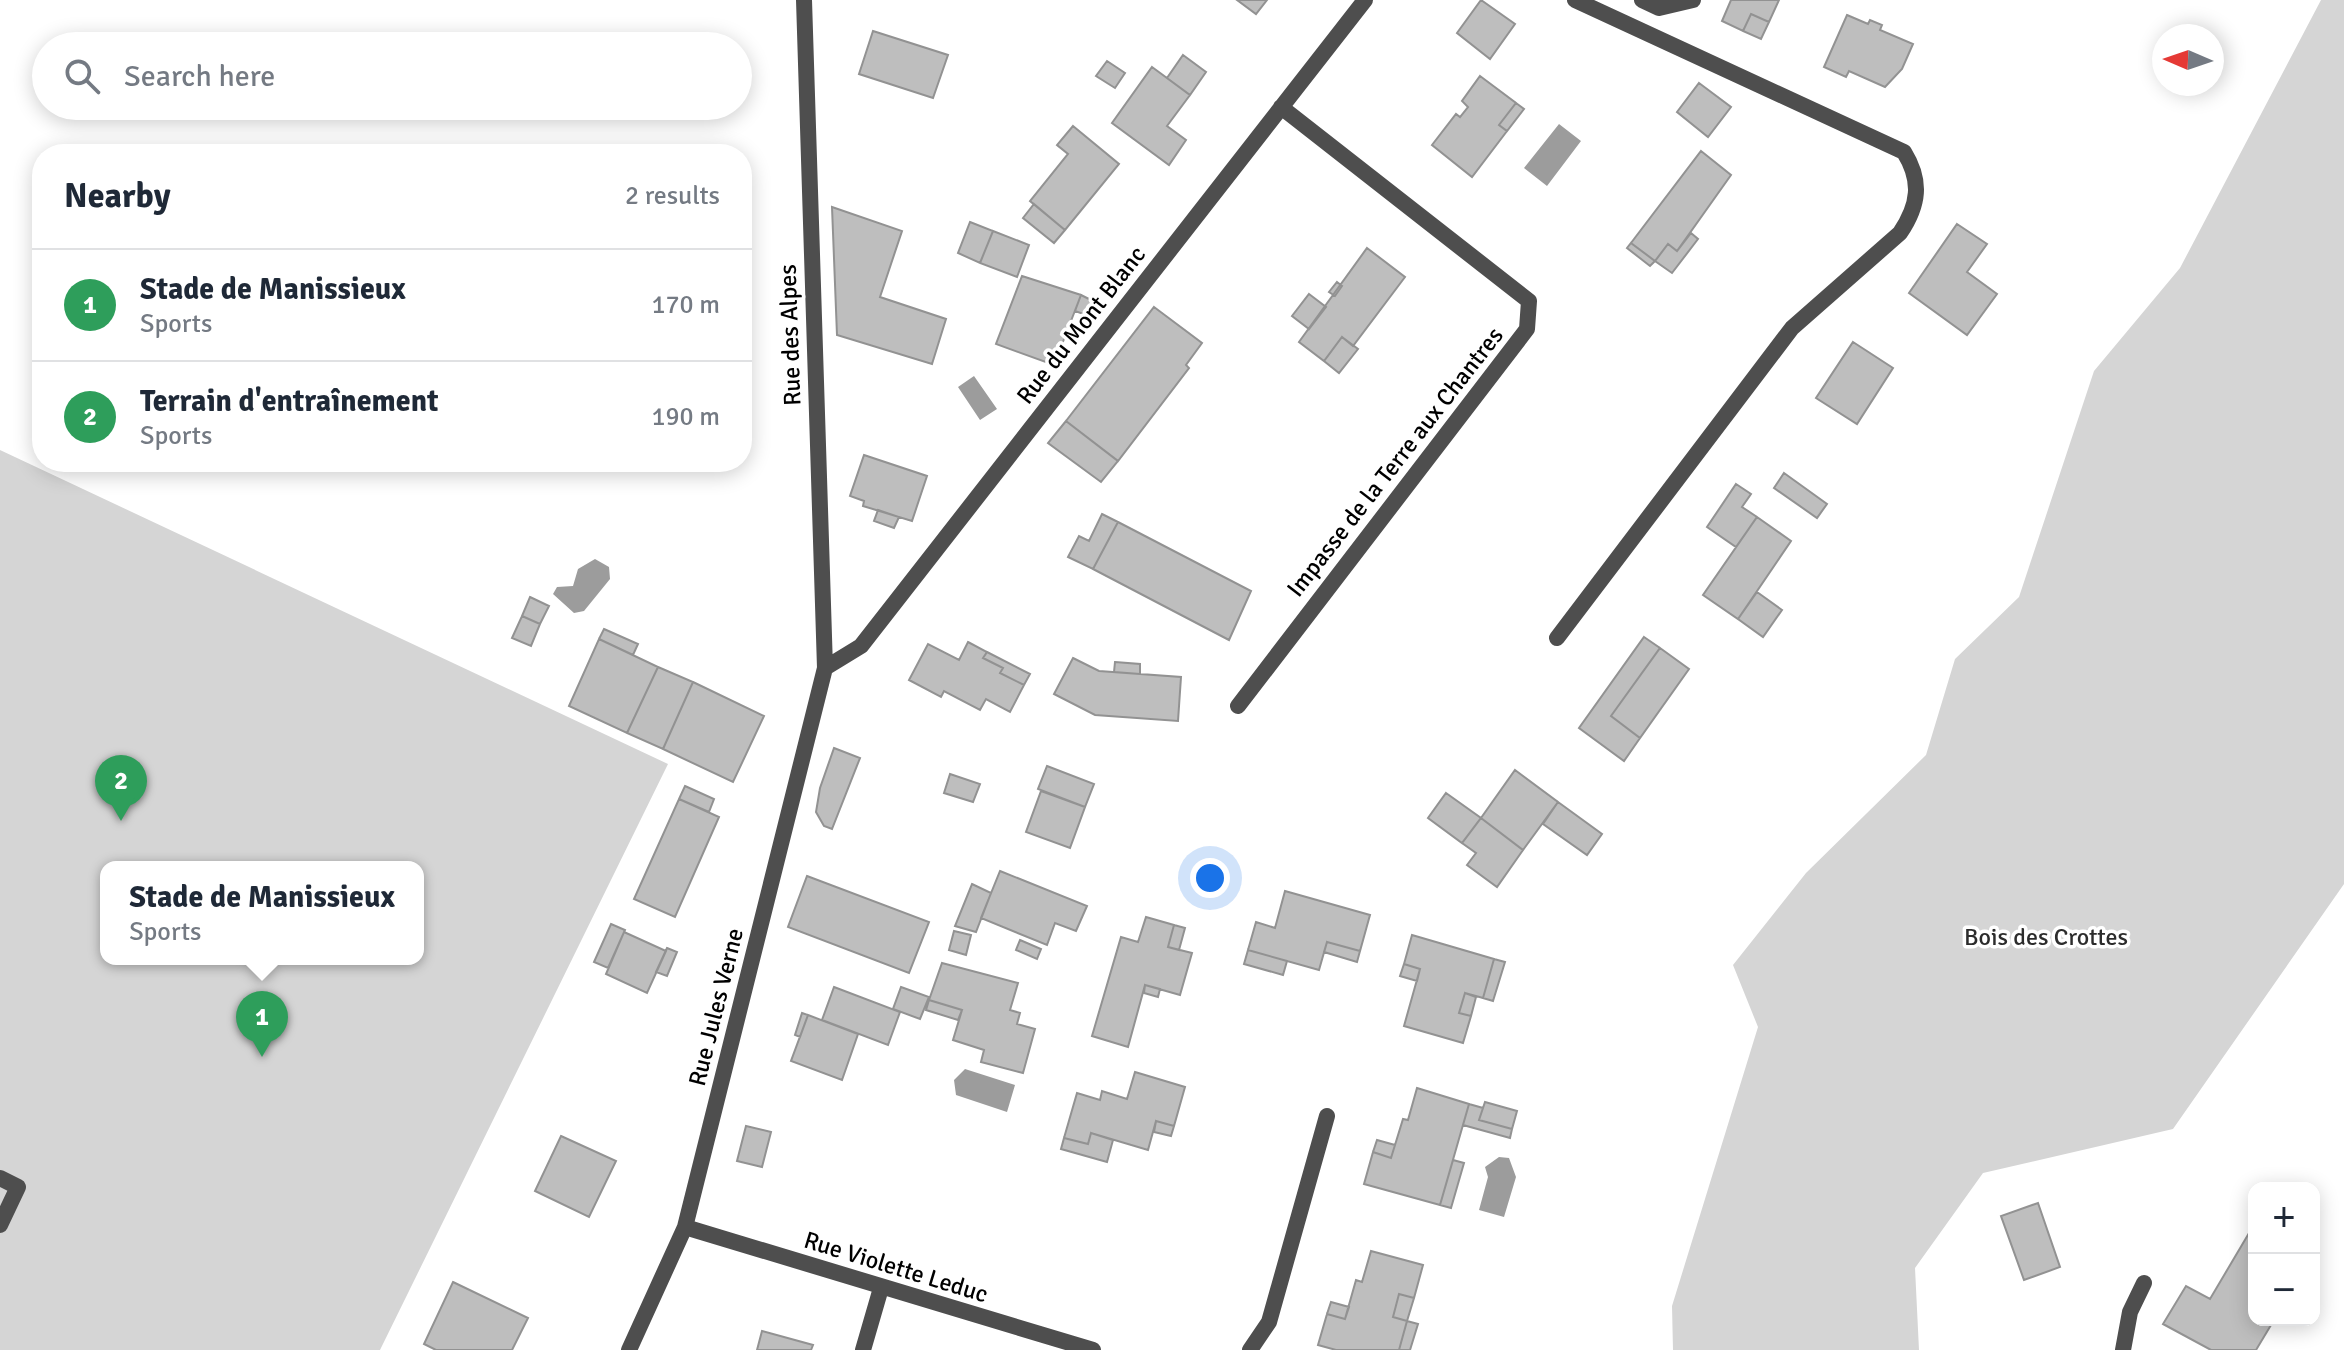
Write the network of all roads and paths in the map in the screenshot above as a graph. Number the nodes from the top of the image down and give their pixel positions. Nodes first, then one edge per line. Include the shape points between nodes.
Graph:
1 (804, 0) edge
2 (1365, 0) edge
3 (1575, 0) edge
4 (1642, 0) edge
5 (1693, 0) edge
6 (1281, 107) junction
7 (1557, 638) dead end
8 (825, 668) junction
9 (1238, 706) dead end
10 (1327, 1116) dead end
11 (0, 1178) edge
12 (0, 1225) edge
13 (685, 1227) junction
14 (2144, 1283) dead end
15 (881, 1288) junction
16 (629, 1350) edge
17 (863, 1350) edge
18 (1093, 1350) edge
19 (1250, 1350) edge
20 (2123, 1350) edge

1 - 8 street, Rue des Alpes
2 - 6 street, Rue du Mont Blanc
3 - 7 street via 1904,152 1915,171 1917,192 1913,214 1900,233 1792,328
4 - 5 street via 1659,8
6 - 8 street, Rue du Mont Blanc via 861,646
6 - 9 street, Impasse de la Terre aux Chantres via 1529,301 1527,329
8 - 13 street, Rue Jules Verne
10 - 19 street via 1269,1322
11 - 12 street via 18,1187
13 - 15 street, Rue Violette Leduc
13 - 16 street, Rue Jules Verne
14 - 20 street via 2130,1312
15 - 17 street
15 - 18 street, Rue Violette Leduc

